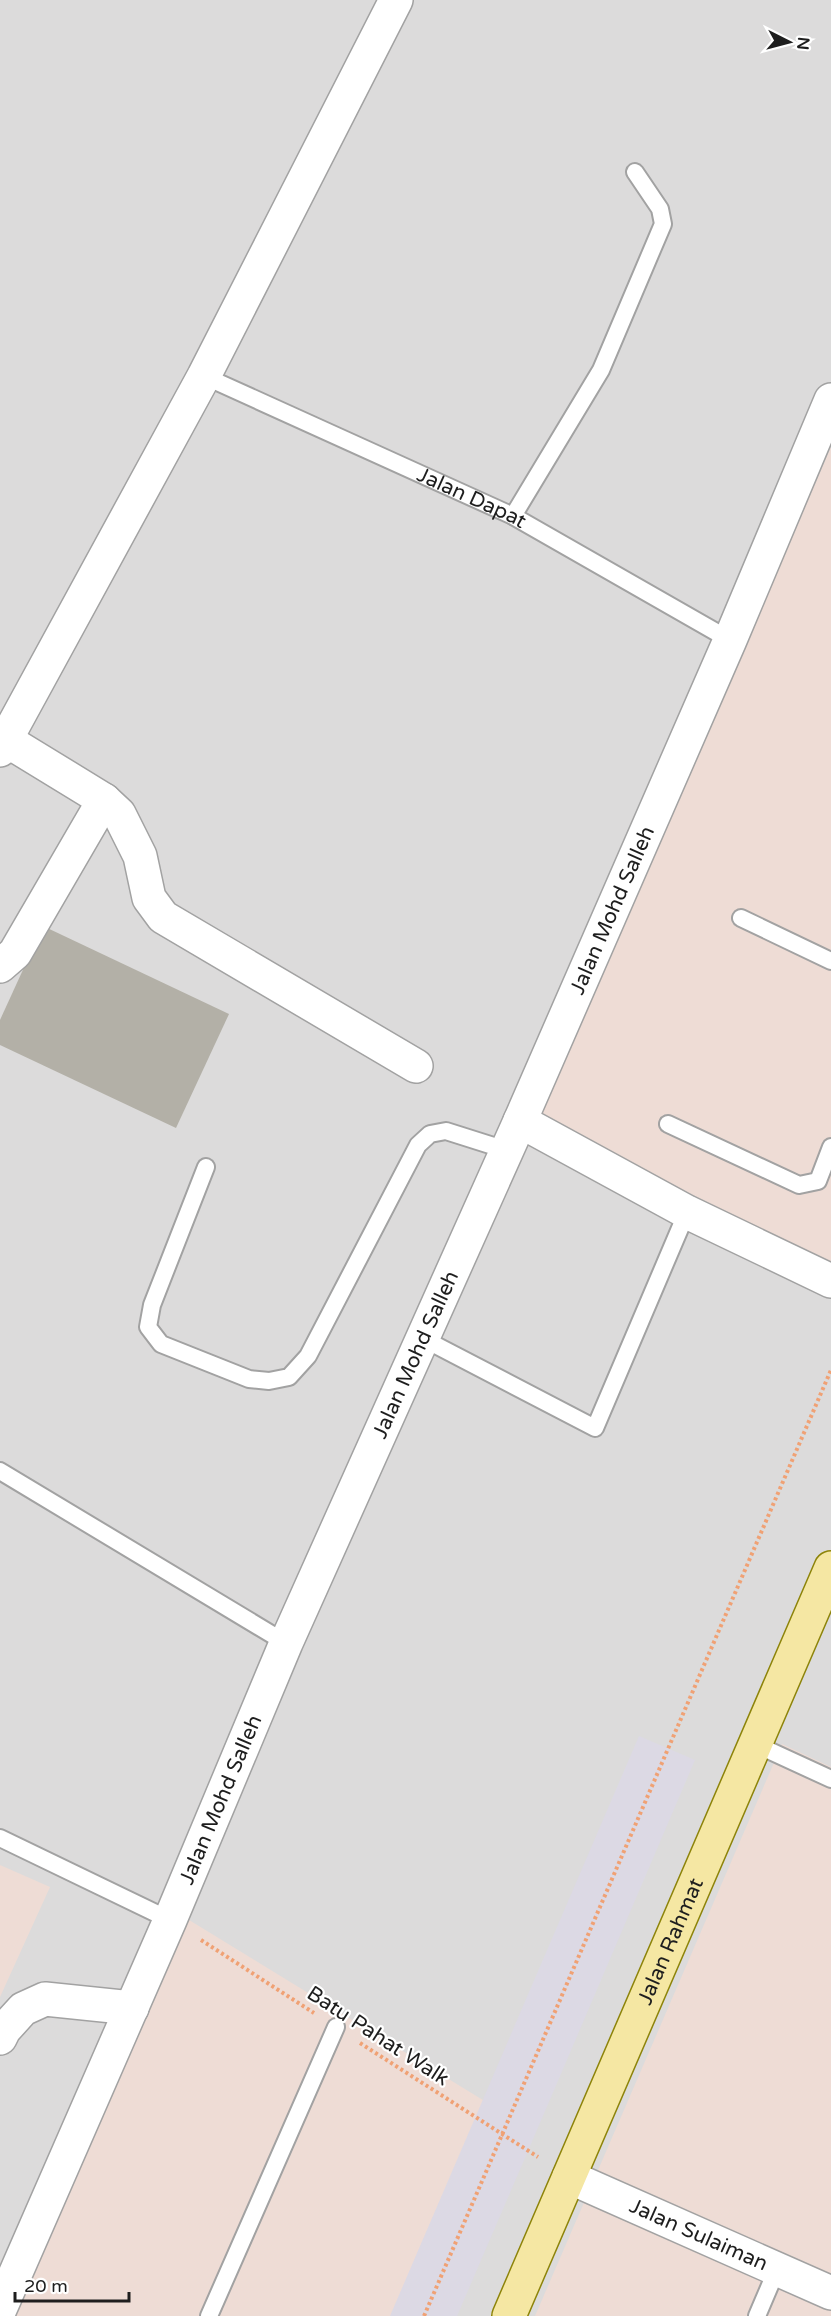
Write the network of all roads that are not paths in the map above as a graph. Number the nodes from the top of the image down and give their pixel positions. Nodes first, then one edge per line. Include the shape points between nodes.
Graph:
1 (396, 0) edge
2 (635, 171) dead end
3 (204, 376) junction
4 (831, 400) edge
5 (513, 516) junction
6 (730, 640) junction
7 (3, 745) edge
8 (104, 800) junction
9 (741, 918) dead end
10 (831, 961) edge
11 (0, 966) edge
12 (416, 1066) dead end
13 (668, 1124) dead end
14 (513, 1136) junction
15 (831, 1147) edge
16 (206, 1167) dead end
17 (687, 1212) junction
18 (831, 1281) edge
19 (422, 1338) junction
20 (0, 1471) edge
21 (831, 1568) edge
22 (286, 1643) junction
23 (755, 1744) junction
24 (831, 1779) edge
25 (0, 1838) edge
26 (170, 1920) junction
27 (132, 2007) junction
28 (336, 2027) road end
29 (0, 2038) edge
30 (569, 2177) junction
31 (777, 2269) junction
32 (831, 2293) edge
33 (0, 2309) edge
34 (209, 2316) edge
35 (509, 2316) edge
36 (757, 2316) edge

1 - 3 street
2 - 5 lane via 660,209 663,224 601,370
3 - 5 lane, Jalan Dapat
3 - 7 street
4 - 6 street, Jalan Mohd Salleh
5 - 6 lane, Jalan Dapat
6 - 14 street, Jalan Mohd Salleh
7 - 8 street
8 - 11 street via 15,954
8 - 12 street via 120,814 131,835 149,898 163,917
9 - 10 lane
13 - 15 lane via 799,1185 818,1181
14 - 16 lane via 446,1131 430,1134 417,1145 308,1356 289,1377 269,1382 249,1379 161,1344 148,1327 152,1305
14 - 17 street
14 - 19 street, Jalan Mohd Salleh
17 - 18 street
17 - 19 lane via 595,1428
19 - 22 street, Jalan Mohd Salleh
20 - 22 lane
21 - 23 main road, Jalan Rahmat
22 - 26 street, Jalan Mohd Salleh
23 - 24 lane
23 - 30 main road, Jalan Rahmat
25 - 26 lane
26 - 27 street, Jalan Mohd Salleh
27 - 29 street via 45,1999 23,2009
27 - 33 street, Jalan Mohd Salleh
28 - 34 lane
30 - 31 street, Jalan Sulaiman
30 - 35 main road, Jalan Rahmat
31 - 32 street, Jalan Sulaiman
31 - 36 lane

